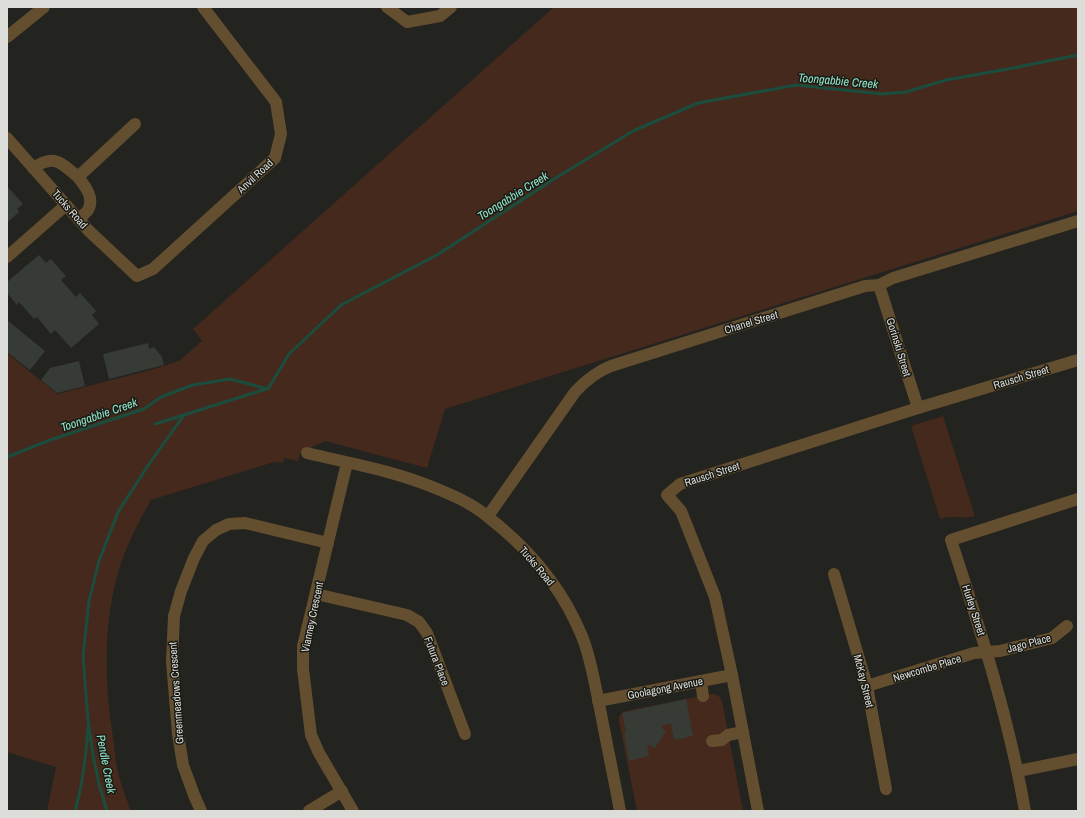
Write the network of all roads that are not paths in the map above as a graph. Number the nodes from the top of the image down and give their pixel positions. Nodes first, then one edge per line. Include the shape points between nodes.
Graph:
1 (44, 7) edge
2 (203, 7) edge
3 (388, 7) edge
4 (450, 7) edge
5 (7, 37) edge
6 (135, 124) dead end
7 (7, 138) edge
8 (34, 168) junction
9 (78, 177) junction
10 (66, 205) junction
11 (79, 219) junction
12 (1078, 221) edge
13 (7, 257) edge
14 (137, 276) joint
15 (879, 285) junction
16 (1078, 360) edge
17 (918, 408) junction
18 (307, 453) dead end
19 (347, 462) junction
20 (1078, 499) edge
21 (488, 516) junction
22 (328, 543) junction
23 (834, 574) dead end
24 (316, 594) junction
25 (1067, 626) dead end
26 (987, 651) junction
27 (732, 675) junction
28 (701, 681) junction
29 (867, 686) junction
30 (704, 696) dead end
31 (598, 701) junction
32 (743, 732) junction
33 (465, 734) dead end
34 (712, 741) dead end
35 (1078, 759) edge
36 (1018, 771) junction
37 (886, 789) dead end
38 (342, 791) junction
39 (201, 811) edge
40 (309, 811) edge
41 (353, 811) edge
42 (620, 811) edge
43 (758, 811) edge
44 (1025, 811) edge

1 - 5 street
2 - 14 street, Anvil Road via 276,102 281,134 275,158 153,269
3 - 4 street via 407,22 440,16
6 - 9 street
7 - 8 street, Tucks Road
8 - 9 street via 51,160 65,166
8 - 10 street, Tucks Road
9 - 11 street via 88,190 90,205
10 - 11 street, Tucks Road
10 - 13 street
11 - 14 street, Tucks Road
12 - 15 street, Chanel Street via 893,278
15 - 17 street, Gorinski Street
15 - 21 street, Chanel Street via 865,286 599,371 575,392
16 - 17 street, Rausch Street
17 - 27 street, Rausch Street via 680,484 667,495 681,511 714,598
18 - 19 street, Tucks Road
19 - 21 street, Tucks Road via 385,471 429,486 459,499
19 - 22 street, Vianney Crescent
20 - 26 street, Hurley Street via 951,540
21 - 31 street, Tucks Road via 525,550 560,593 582,635
22 - 24 street, Vianney Crescent
22 - 39 street, Greenmeadows Crescent via 245,523 229,524 216,530 203,541 194,558 174,616 172,662 178,734 184,765
23 - 29 street, McKay Street
24 - 33 street, Futura Place via 407,615 419,622 427,633
24 - 38 street, Vianney Crescent via 303,646 308,719 318,752
25 - 26 street, Jago Place via 1052,638 1000,651
26 - 29 street, Newcombe Place
26 - 36 street, Hurley Street
27 - 28 street, Goolagong Avenue
27 - 32 street, Rausch Street
28 - 30 street
28 - 31 street, Goolagong Avenue
29 - 37 street, McKay Street
31 - 42 street, Tucks Road
32 - 34 street
32 - 43 street, Rausch Street
35 - 36 street
36 - 44 street, Hurley Street
38 - 40 street
38 - 41 street, Vianney Crescent

